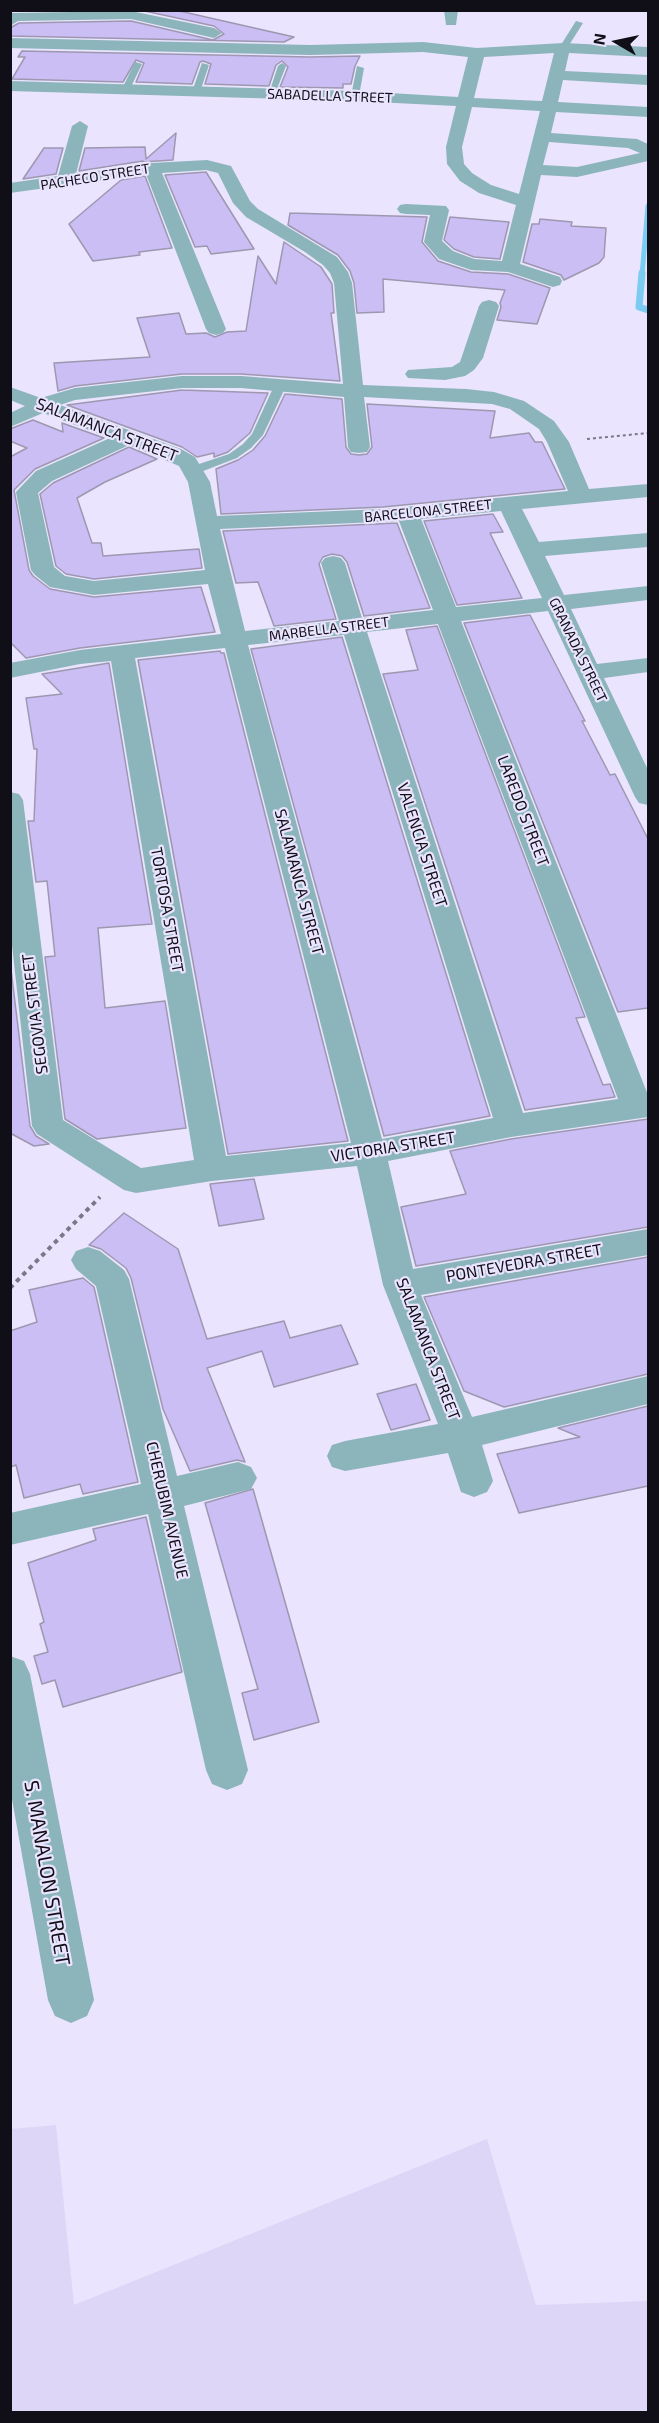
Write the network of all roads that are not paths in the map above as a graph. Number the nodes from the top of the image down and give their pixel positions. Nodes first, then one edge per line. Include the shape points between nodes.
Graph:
1 (93, 15) junction
2 (10, 22) edge
3 (579, 23) dead end
4 (10, 43) edge
5 (78, 45) junction
6 (226, 48) junction
7 (563, 48) junction
8 (648, 52) edge
9 (477, 53) junction
10 (138, 64) dead end
11 (205, 65) dead end
12 (282, 66) dead end
13 (360, 68) dead end
14 (556, 75) junction
15 (648, 80) edge
16 (10, 86) edge
17 (126, 89) junction
18 (196, 92) junction
19 (271, 94) junction
20 (355, 96) junction
21 (465, 101) junction
22 (549, 106) junction
23 (648, 112) edge
24 (80, 126) dead end
25 (543, 137) junction
26 (648, 150) edge
27 (648, 156) edge
28 (152, 168) junction
29 (535, 170) junction
30 (65, 181) junction
31 (10, 188) edge
32 (527, 201) junction
33 (406, 209) dead end
34 (510, 267) junction
35 (554, 281) dead end
36 (489, 306) dead end
37 (216, 329) dead end
38 (351, 382) junction
39 (280, 386) junction
40 (10, 393) edge
41 (41, 405) junction
42 (10, 421) edge
43 (128, 437) junction
44 (359, 447) dead end
45 (194, 470) junction
46 (648, 490) edge
47 (581, 495) junction
48 (507, 502) junction
49 (408, 514) junction
50 (207, 523) junction
51 (648, 540) edge
52 (531, 550) junction
53 (333, 563) dead end
54 (218, 576) junction
55 (648, 593) edge
56 (556, 603) junction
57 (447, 615) junction
58 (353, 626) junction
59 (235, 640) junction
60 (122, 652) junction
61 (648, 665) edge
62 (10, 670) edge
63 (589, 672) junction
64 (648, 797) edge
65 (10, 800) edge
66 (18, 940) edge
67 (24, 1043) edge
68 (643, 1107) edge
69 (511, 1126) junction
70 (370, 1153) junction
71 (213, 1168) junction
72 (130, 1177) joint
73 (648, 1242) edge
74 (88, 1260) dead end
75 (400, 1285) junction
76 (648, 1390) edge
77 (461, 1435) junction
78 (345, 1456) dead end
79 (238, 1478) dead end
80 (474, 1481) dead end
81 (164, 1494) junction
82 (10, 1529) edge
83 (10, 1674) edge
84 (227, 1770) dead end
85 (71, 2000) dead end

1 - 2 street via 14,16
1 - 5 street
1 - 6 street via 131,15 225,35 229,40
3 - 7 lane
4 - 5 street
5 - 6 street
6 - 9 street via 423,47
7 - 8 street
7 - 9 street
7 - 14 street
9 - 21 street
10 - 17 lane
11 - 18 lane
12 - 19 lane
13 - 20 lane
14 - 15 street
14 - 22 street
16 - 17 street, SABADELLA STREET
17 - 18 street, SABADELLA STREET
18 - 19 street, SABADELLA STREET
19 - 20 street, SABADELLA STREET
20 - 21 street, SABADELLA STREET
21 - 22 street, SABADELLA STREET
21 - 32 street via 454,147 456,164 466,177 485,189
22 - 23 street, SABADELLA STREET
22 - 25 street
24 - 30 street
25 - 26 street via 630,143
25 - 29 street
27 - 29 street via 577,172
28 - 30 street, PACHECO STREET
28 - 37 street
28 - 38 street, PACHECO STREET via 207,165 225,170 242,203 252,213 330,261 343,283
29 - 32 street
30 - 31 street, PACHECO STREET
32 - 34 street
33 - 34 street via 440,210 433,243 446,255 471,264
34 - 35 street
36 - 38 street via 473,358 458,372
38 - 39 street
38 - 44 street, PACHECO STREET
38 - 47 street via 517,405 547,426
39 - 41 street via 213,381 147,384 75,394
39 - 45 lane via 247,446 233,456
40 - 41 street, SALAMANCA STREET
41 - 42 street
41 - 43 street, SALAMANCA STREET
43 - 45 street, SALAMANCA STREET via 173,454
43 - 54 street via 44,476 27,492 43,570 58,582 94,588
45 - 50 street, SALAMANCA STREET
46 - 47 street, BARCELONA STREET
47 - 48 street, BARCELONA STREET
48 - 49 street, BARCELONA STREET
48 - 52 street, GRANADA STREET
49 - 50 street, BARCELONA STREET
49 - 57 street, LAREDO STREET
50 - 54 street, SALAMANCA STREET
51 - 52 street
52 - 56 street, GRANADA STREET
53 - 58 street, VALENCIA STREET
54 - 59 street, SALAMANCA STREET
55 - 56 street, MARBELLA STREET
56 - 57 street, MARBELLA STREET
56 - 63 street, GRANADA STREET
57 - 58 street, MARBELLA STREET
57 - 68 street, LAREDO STREET
58 - 59 street, MARBELLA STREET
58 - 69 street, VALENCIA STREET
59 - 60 street, MARBELLA STREET
59 - 70 street, SALAMANCA STREET
60 - 62 street, MARBELLA STREET
60 - 71 street, TORTOSA STREET
61 - 63 street
63 - 64 street, GRANADA STREET
65 - 66 street, SEGOVIA STREET
66 - 67 street, SEGOVIA STREET
67 - 72 street, SEGOVIA STREET via 48,1126
68 - 69 street, VICTORIA STREET
69 - 70 street, VICTORIA STREET
70 - 71 street, VICTORIA STREET
70 - 75 street, SALAMANCA STREET
71 - 72 street, VICTORIA STREET
73 - 75 street, PONTEVEDRA STREET
74 - 81 street, CHERUBIM AVENUE via 112,1279
75 - 77 street, SALAMANCA STREET
76 - 77 street
77 - 78 street
77 - 80 street, SALAMANCA STREET
79 - 81 street
81 - 82 street
81 - 84 street, CHERUBIM AVENUE
83 - 85 street, S. MANALON STREET

